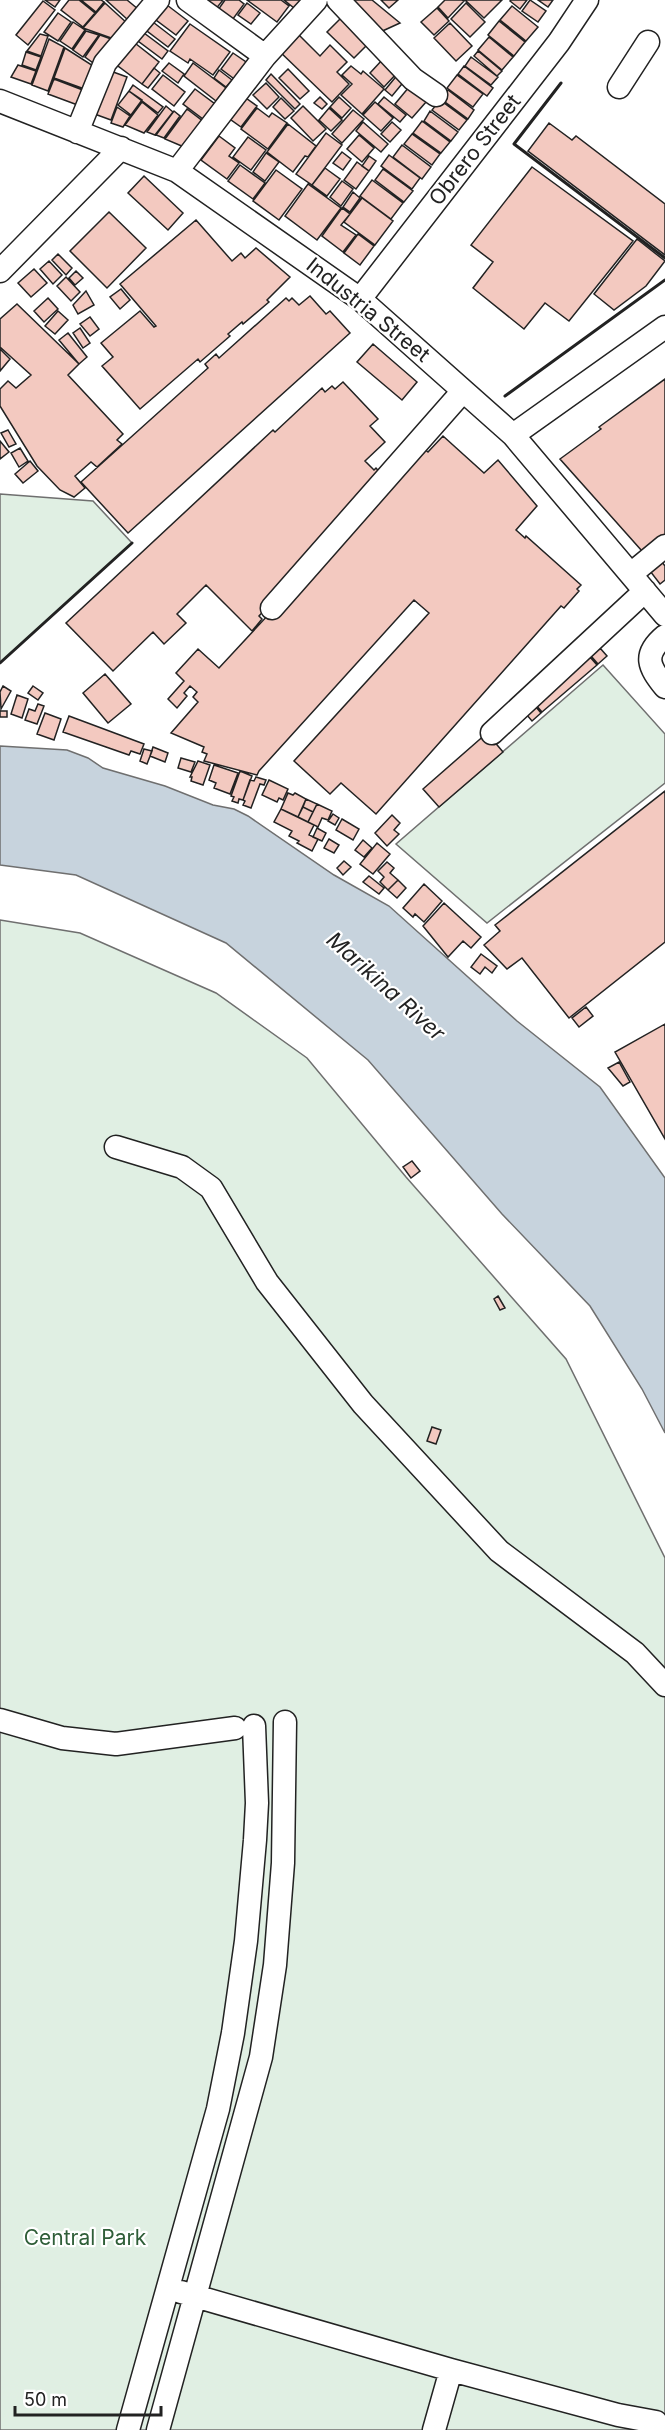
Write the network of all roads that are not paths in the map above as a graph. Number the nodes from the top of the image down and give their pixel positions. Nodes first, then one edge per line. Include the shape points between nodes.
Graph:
1 (158, 0) edge
2 (188, 0) edge
3 (316, 0) edge
4 (338, 0) edge
5 (587, 0) edge
6 (648, 42) dead end
7 (265, 56) junction
8 (619, 87) dead end
9 (436, 95) dead end
10 (0, 101) edge
11 (78, 132) junction
12 (121, 148) junction
13 (177, 171) junction
14 (0, 271) edge
15 (360, 299) junction
16 (665, 327) edge
17 (463, 391) junction
18 (513, 435) junction
19 (665, 546) edge
20 (638, 582) junction
21 (272, 608) dead end
22 (665, 615) edge
23 (664, 638) edge
24 (665, 687) edge
25 (492, 733) dead end
26 (116, 1147) dead end
27 (665, 1685) edge
28 (0, 1720) edge
29 (285, 1722) dead end
30 (168, 2288) junction
31 (196, 2296) junction
32 (451, 2370) junction
33 (128, 2430) edge
34 (158, 2430) edge
35 (434, 2430) edge
36 (660, 2430) edge

1 - 11 street via 105,63
2 - 7 street
3 - 7 street
4 - 9 street via 413,79
5 - 15 street, Obrero Street via 560,42
6 - 8 street
7 - 13 street
10 - 11 street, Industria Street
11 - 12 street, Industria Street
12 - 13 street, Industria Street
12 - 14 street
13 - 15 street, Industria Street
15 - 17 street, Industria Street
16 - 18 street
17 - 18 street, Industria Street
17 - 21 street
18 - 20 street, Industria Street
19 - 20 street
20 - 22 street, Industria Street
20 - 25 street
23 - 24 street via 656,644 649,664
26 - 27 street via 182,1167 211,1188 267,1282 371,1413 499,1551 635,1653
28 - 30 street via 62,1738 116,1744 244,1727 257,1803 246,1941 218,2109
29 - 31 street via 283,1863 275,1965 261,2057
30 - 31 street
30 - 33 street
31 - 32 street
31 - 34 street
32 - 35 street
32 - 36 street via 656,2422

